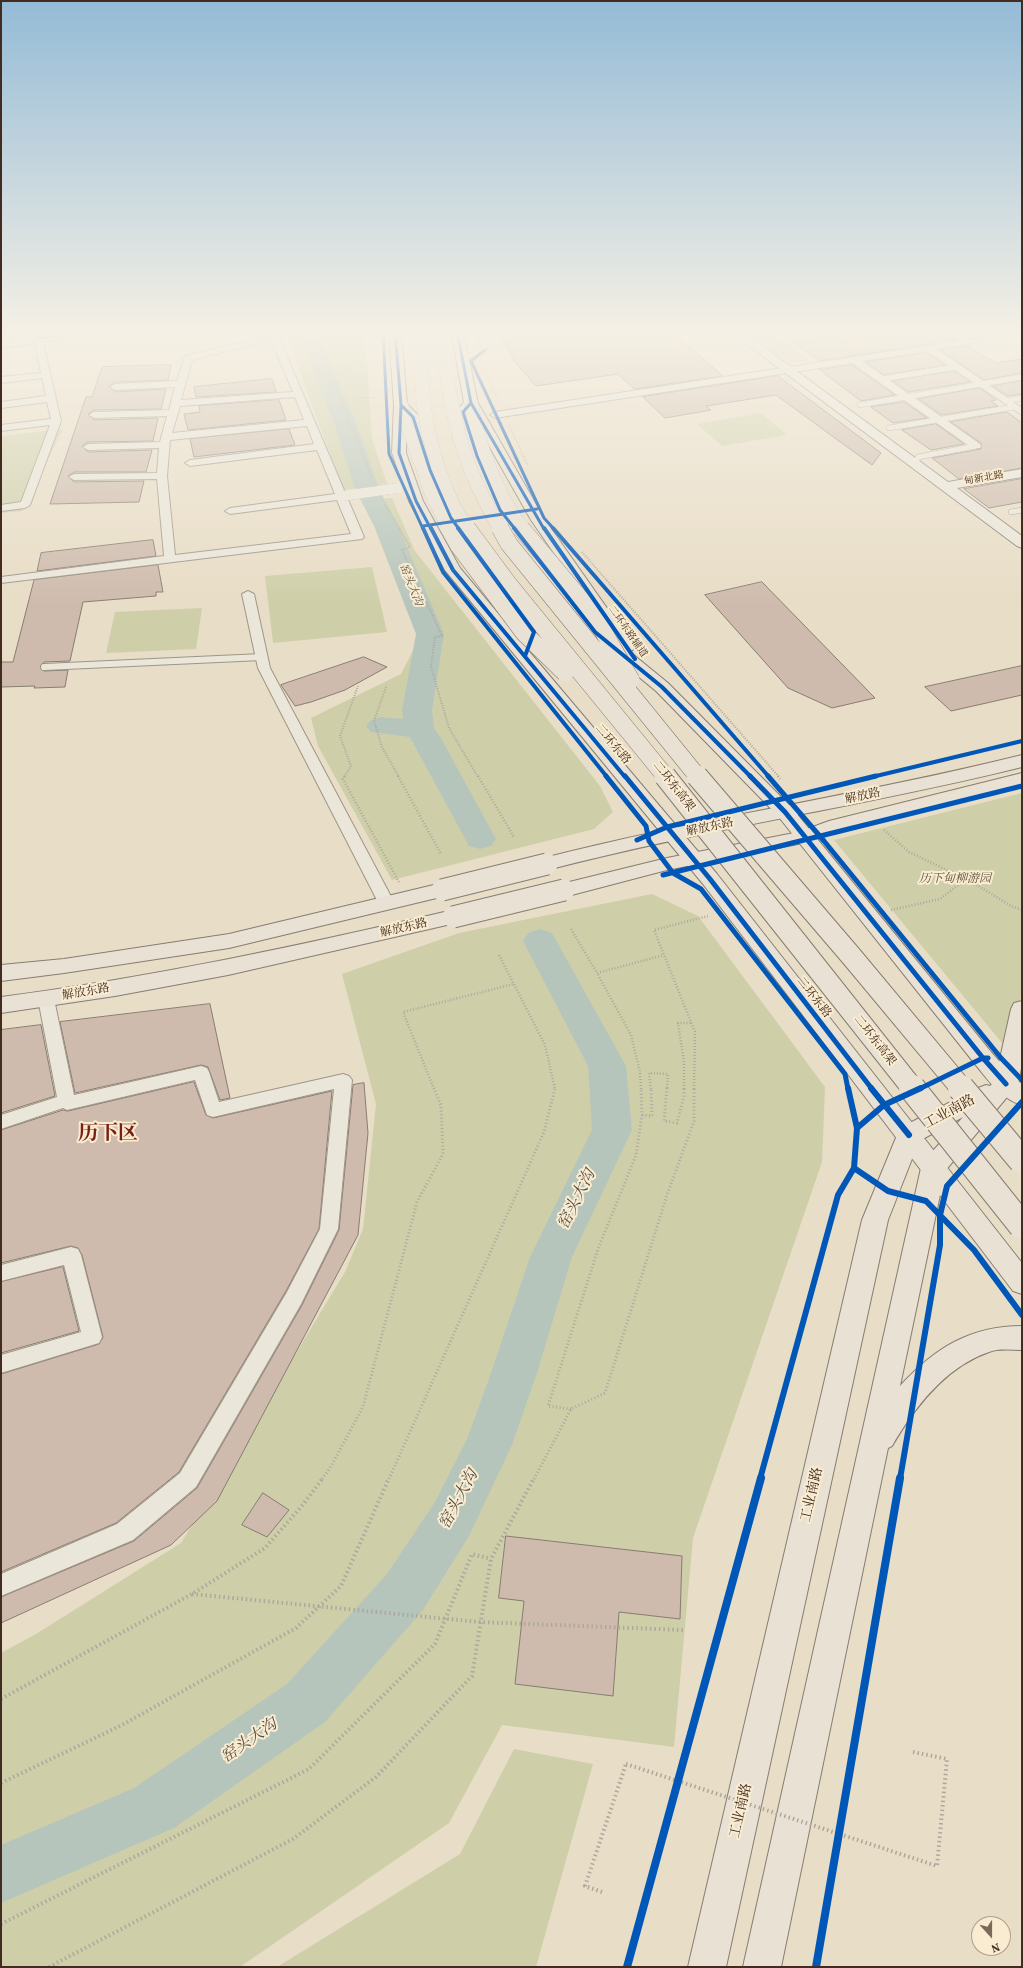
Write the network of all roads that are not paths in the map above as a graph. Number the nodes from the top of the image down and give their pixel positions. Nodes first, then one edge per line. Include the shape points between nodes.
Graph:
1 (42, 423) edge
2 (55, 423) edge
3 (170, 423) edge
4 (306, 423) dead end
5 (310, 423) edge
6 (400, 423) edge
7 (407, 423) edge
8 (415, 423) edge
9 (428, 423) edge
10 (456, 423) edge
11 (466, 423) edge
12 (475, 423) edge
13 (482, 423) edge
14 (861, 423) edge
15 (921, 423) edge
16 (943, 423) edge
17 (1, 428) edge
18 (889, 428) dead end
19 (165, 441) junction
20 (976, 446) joint
21 (88, 447) dead end
22 (317, 447) dead end
23 (190, 463) dead end
24 (916, 463) junction
25 (1022, 472) edge
26 (162, 476) junction
27 (74, 477) dead end
28 (947, 486) junction
29 (404, 487) junction
30 (342, 496) junction
31 (1, 508) edge
32 (1022, 510) edge
33 (230, 511) dead end
34 (1011, 512) dead end
35 (1022, 543) edge
36 (170, 559) junction
37 (1, 580) edge
38 (248, 594) dead end
39 (525, 656) junction
40 (262, 657) junction
41 (44, 667) dead end
42 (642, 668) junction
43 (666, 740) junction
44 (640, 745) junction
45 (1022, 761) edge
46 (1022, 779) edge
47 (941, 781) junction
48 (956, 795) junction
49 (785, 812) junction
50 (672, 836) junction
51 (803, 837) junction
52 (693, 859) junction
53 (386, 904) junction
54 (1, 973) edge
55 (46, 999) junction
56 (1, 1005) edge
57 (1022, 1008) edge
58 (1014, 1090) edge
59 (66, 1101) junction
60 (1, 1122) edge
61 (909, 1135) junction
62 (1022, 1161) edge
63 (933, 1168) junction
64 (1022, 1226) edge
65 (1, 1273) edge
66 (1022, 1283) edge
67 (1022, 1338) edge
68 (1, 1364) edge
69 (871, 1457) junction
70 (1, 1585) edge
71 (708, 1967) edge
72 (762, 1967) edge

1 - 17 street
2 - 31 street via 25,505
3 - 19 street
4 - 19 street
5 - 30 street
6 - 29 main road via 399,453
7 - 44 main road, bridge via 433,498 459,546 479,575 524,632
8 - 39 main road via 430,470 451,518 534,632
9 - 44 main road, 二环东高架, bridge via 437,465 461,520 510,586
10 - 43 main road, 二环东高架, bridge via 462,449 482,497 509,544
11 - 42 main road via 477,456 500,510 595,632
12 - 43 main road, bridge via 495,481 520,528 594,615
13 - 42 main road, 二环东路辅道 via 538,520
14 - 24 street
15 - 18 lane
16 - 20 street
19 - 21 street
19 - 26 street
20 - 24 lane via 918,457
22 - 23 street
24 - 28 street
25 - 28 street, 甸新北路
26 - 27 street
26 - 36 street
28 - 35 street
29 - 30 street, bridge
29 - 39 main road via 416,501 453,570
30 - 33 street
30 - 36 street via 358,537
32 - 34 lane
36 - 37 street
38 - 40 street
39 - 50 main road, 二环东路
40 - 41 lane
40 - 53 street via 264,668
42 - 49 main road
43 - 62 main road, 二环东高架, bridge
44 - 64 main road, 二环东高架, bridge
45 - 47 main road, 解放路
46 - 48 main road, 解放路
47 - 48 main road
47 - 49 main road, 解放路
48 - 51 main road, 解放路 via 836,825
49 - 50 main road, 解放东路
49 - 51 main road
50 - 52 main road, 二环东路
50 - 53 main road, 解放东路, bridge via 611,847
51 - 52 main road, 解放东路
51 - 58 main road
52 - 55 main road, 解放东路, bridge via 228,968
52 - 61 main road, 二环东路
53 - 54 main road, 解放东路 via 229,941
55 - 56 main road, 解放东路
55 - 59 street
57 - 58 main road, 工业南路
58 - 61 main road, 工业南路
58 - 63 main road, 工业南路
59 - 60 street
59 - 70 street via 67,1103 201,1072 213,1110 343,1080 329,1229 294,1298 188,1480 125,1532
61 - 63 main road, 二环东路
61 - 71 main road, 工业南路 via 875,1220
63 - 66 main road, 二环东路
63 - 69 main road, 工业南路
65 - 68 street via 71,1255 92,1337
67 - 69 main road via 1000,1338 981,1342 956,1355 916,1388 894,1415
69 - 72 main road, 工业南路

